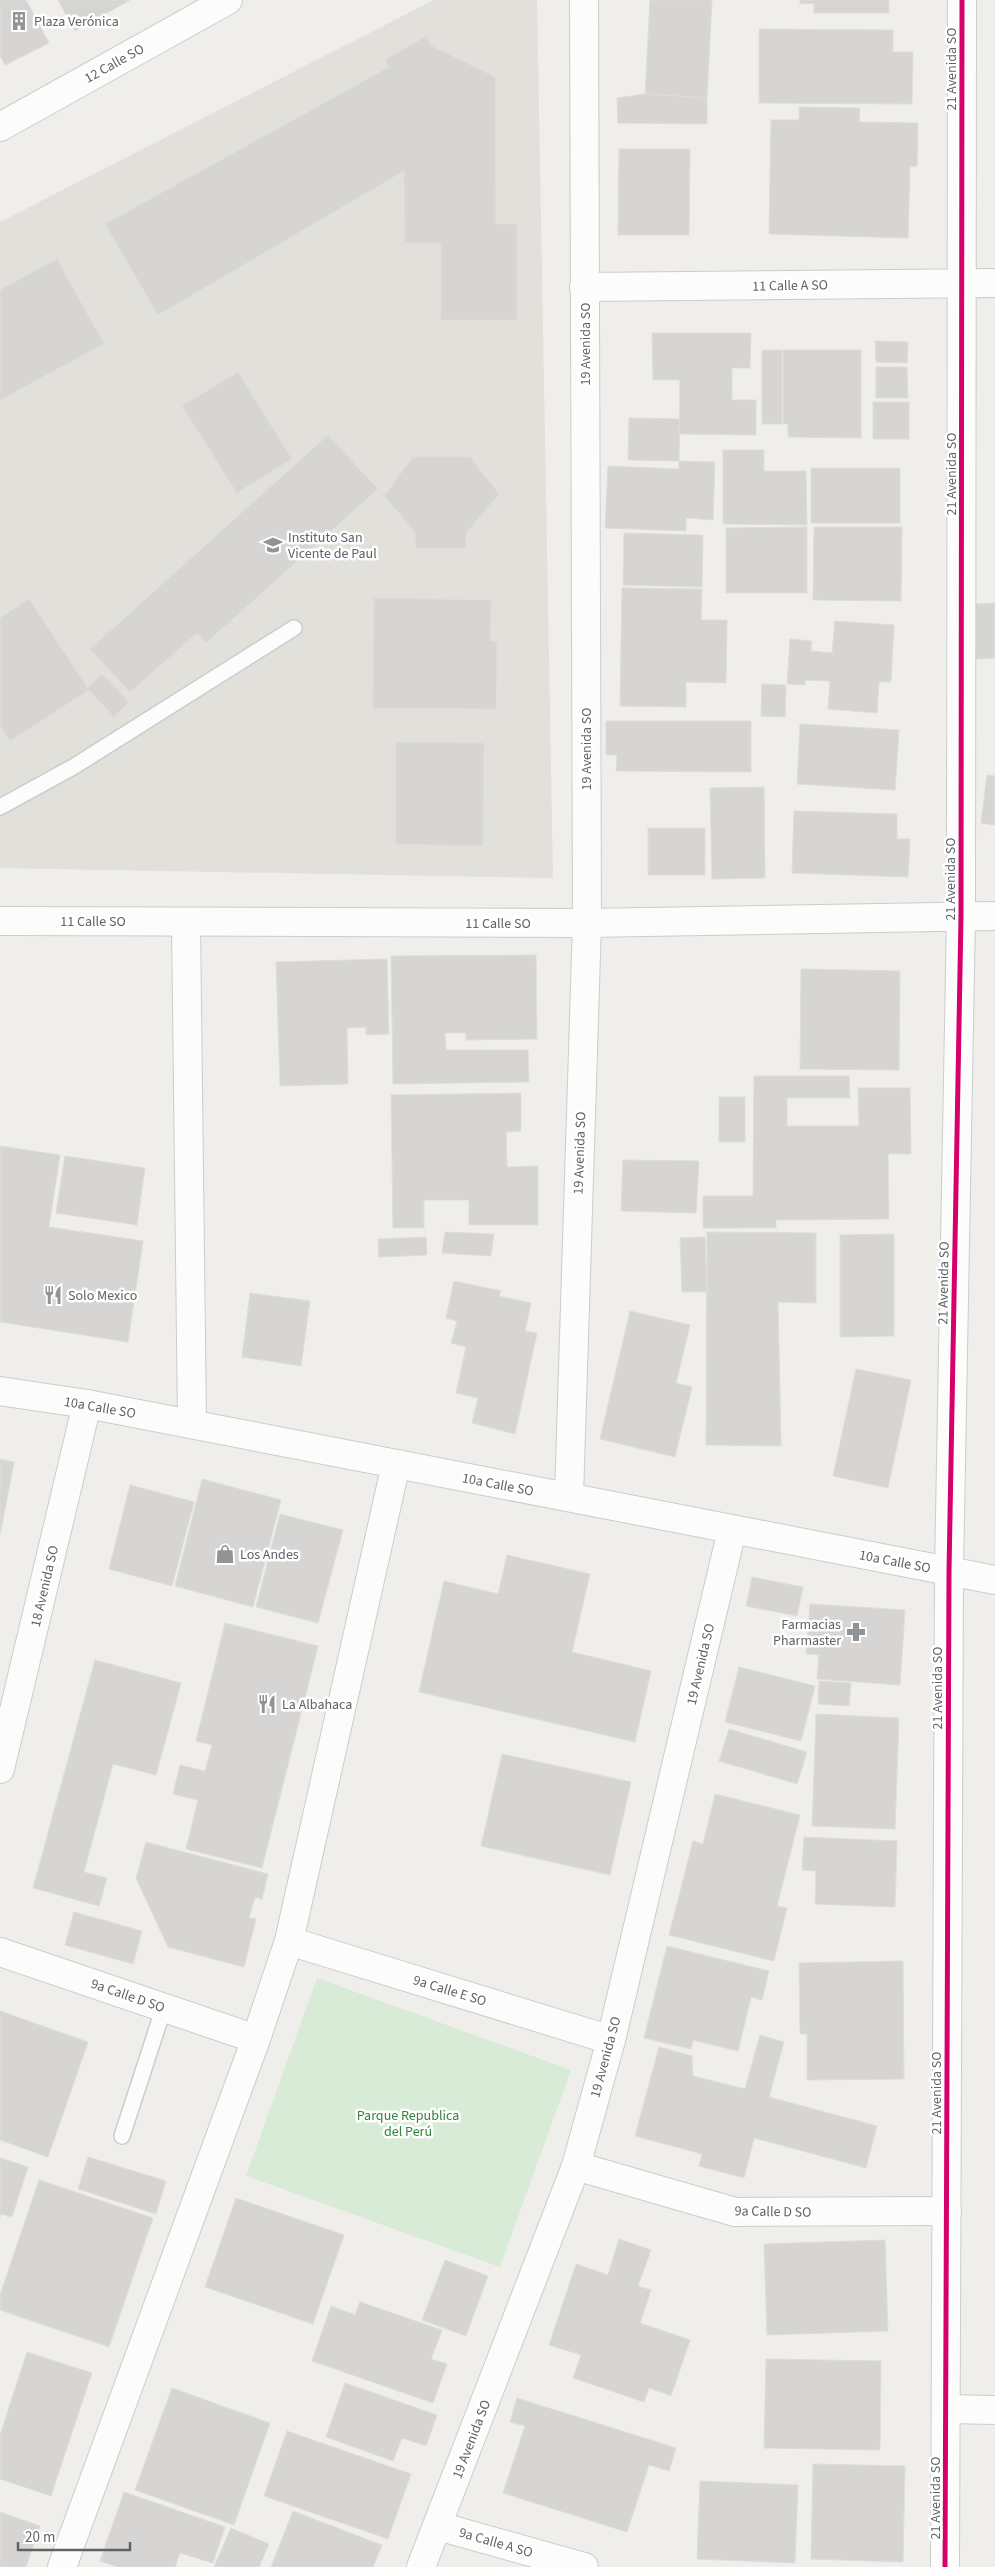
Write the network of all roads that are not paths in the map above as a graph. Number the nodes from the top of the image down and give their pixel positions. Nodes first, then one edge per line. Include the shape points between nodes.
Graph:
1 (228, 0) edge
2 (584, 0) edge
3 (962, 0) edge
4 (0, 127) edge
5 (962, 283) junction
6 (995, 283) edge
7 (584, 287) junction
8 (294, 628) dead end
9 (0, 807) edge
10 (961, 916) junction
11 (995, 916) edge
12 (0, 921) edge
13 (186, 922) junction
14 (587, 923) junction
15 (0, 1391) edge
16 (87, 1404) junction
17 (192, 1424) junction
18 (396, 1464) junction
19 (568, 1497) junction
20 (732, 1530) junction
21 (949, 1571) junction
22 (995, 1580) edge
23 (0, 1769) edge
24 (289, 1941) junction
25 (0, 1952) edge
26 (164, 2007) junction
27 (256, 2039) junction
28 (611, 2040) junction
29 (122, 2136) dead end
30 (576, 2166) junction
31 (947, 2211) junction
32 (946, 2409) junction
33 (995, 2410) edge
34 (438, 2526) junction
35 (62, 2567) edge
36 (421, 2567) edge
37 (584, 2567) edge
38 (945, 2567) edge

1 - 4 street, 12 Calle SO
2 - 7 street, 19 Avenida SO
3 - 5 street, 21 Avenida SO
5 - 6 street, 11 Calle A SO
5 - 7 street, 11 Calle A SO
5 - 10 street, 21 Avenida SO
7 - 14 street, 19 Avenida SO
8 - 9 lane via 73,766
10 - 11 street, 11 Calle SO
10 - 14 street, 11 Calle SO
10 - 21 street, 21 Avenida SO
12 - 13 street, 11 Calle SO
13 - 14 street, 11 Calle SO
13 - 17 street
14 - 19 street, 19 Avenida SO
15 - 16 street, 10a Calle SO
16 - 17 street, 10a Calle SO
16 - 23 street, 18 Avenida SO
17 - 18 street, 10a Calle SO
18 - 19 street, 10a Calle SO
18 - 24 street
19 - 20 street, 10a Calle SO
20 - 21 street, 10a Calle SO
20 - 28 street, 19 Avenida SO
21 - 22 street, 10a Calle SO
21 - 31 street, 21 Avenida SO
24 - 27 street
24 - 28 street, 9a Calle E SO
25 - 26 street, 9a Calle D SO
26 - 27 street, 9a Calle D SO
26 - 29 lane
27 - 35 street
28 - 30 street, 19 Avenida SO
30 - 31 street, 9a Calle D SO via 734,2212
30 - 34 street, 19 Avenida SO
31 - 32 street, 21 Avenida SO
32 - 33 street
32 - 38 street, 21 Avenida SO
34 - 36 street, 19 Avenida SO
34 - 37 street, 9a Calle A SO

